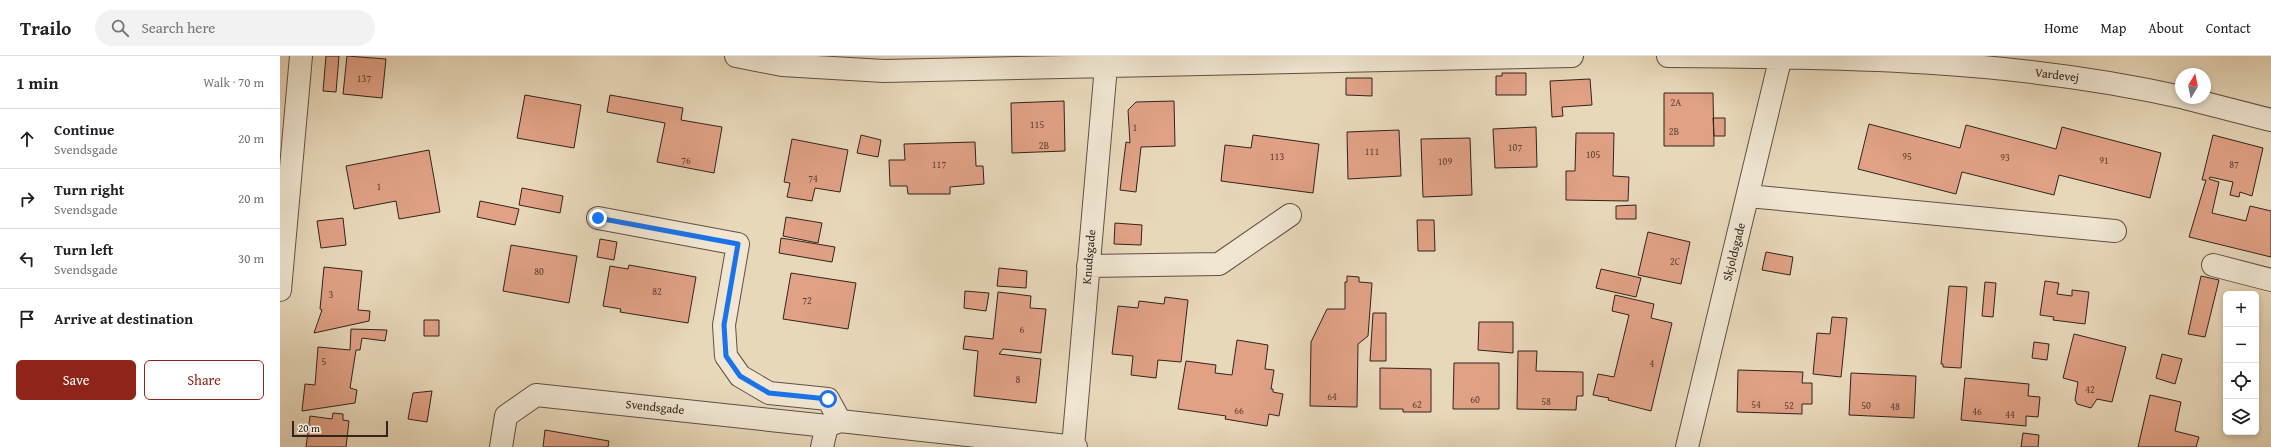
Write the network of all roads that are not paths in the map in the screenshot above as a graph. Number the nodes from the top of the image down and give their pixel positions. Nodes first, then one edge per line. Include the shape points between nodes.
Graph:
1 (301, 56) edge
2 (736, 56) edge
3 (1572, 56) edge
4 (1668, 56) edge
5 (1781, 56) edge
6 (1106, 66) junction
7 (2175, 96) edge
8 (2211, 104) edge
9 (2271, 120) edge
10 (1748, 196) junction
11 (1290, 215) dead end
12 (598, 218) dead end
13 (2115, 231) dead end
14 (2213, 265) dead end
15 (1088, 266) junction
16 (2271, 280) edge
17 (280, 290) edge
18 (833, 424) junction
19 (501, 447) edge
20 (822, 447) edge
21 (1072, 447) edge
22 (1076, 447) edge
23 (1687, 447) edge

1 - 17 street
2 - 6 street via 782,65 884,70
3 - 6 street
4 - 5 street, Vardevej
5 - 7 street, Vardevej via 1991,67 2118,83
5 - 10 street, Skjoldsgade
6 - 15 street, Knudsgade
8 - 9 street
10 - 13 street
10 - 23 street, Skjoldsgade
11 - 15 street via 1219,264
12 - 18 street via 738,244 724,325 726,356 740,376 769,393 828,399
14 - 16 street
15 - 21 street, Knudsgade
18 - 19 street, Svendsgade via 536,394 506,416
18 - 20 street
18 - 21 street, Svendsgade
21 - 22 street, Svendsgade

